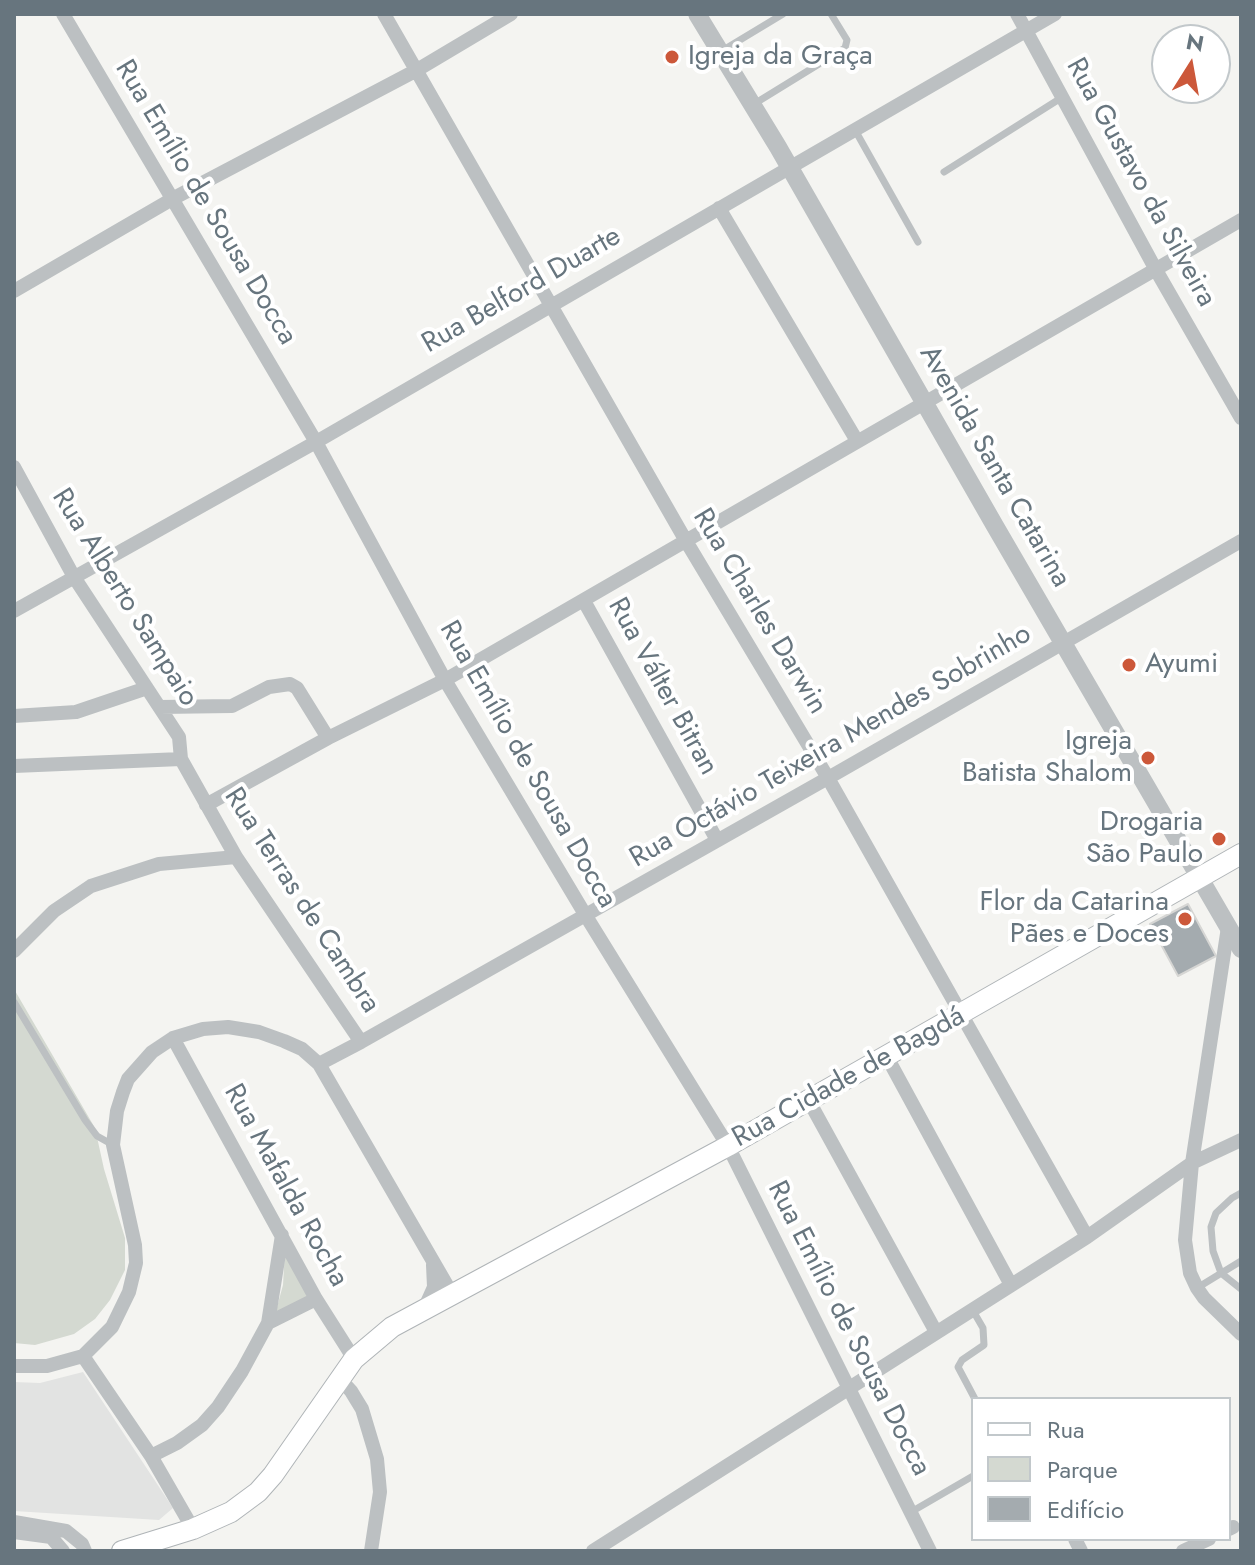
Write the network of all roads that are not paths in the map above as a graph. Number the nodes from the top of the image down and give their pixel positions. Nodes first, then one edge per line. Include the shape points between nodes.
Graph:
1 (63, 14) edge
2 (384, 14) edge
3 (511, 14) edge
4 (697, 14) edge
5 (783, 14) edge
6 (831, 14) edge
7 (1017, 14) edge
8 (1055, 14) edge
9 (1027, 31) junction
10 (720, 52) junction
11 (417, 70) junction
12 (1063, 97) junction
13 (753, 105) junction
14 (855, 130) junction
15 (789, 168) junction
16 (944, 172) dead end
17 (174, 198) junction
18 (719, 208) junction
19 (1241, 220) edge
20 (918, 242) dead end
21 (1156, 270) junction
22 (14, 291) edge
23 (552, 303) junction
24 (925, 402) junction
25 (1241, 418) edge
26 (857, 441) junction
27 (316, 442) junction
28 (14, 467) edge
29 (686, 541) junction
30 (1241, 541) edge
31 (74, 577) junction
32 (584, 601) junction
33 (14, 611) edge
34 (1064, 644) junction
35 (445, 680) junction
36 (147, 688) junction
37 (160, 707) junction
38 (14, 716) edge
39 (328, 738) junction
40 (181, 759) junction
41 (14, 766) edge
42 (828, 778) junction
43 (206, 805) junction
44 (717, 840) junction
45 (1241, 854) edge
46 (236, 857) junction
47 (1199, 878) junction
48 (586, 916) junction
49 (1228, 927) junction
50 (1241, 949) edge
51 (14, 951) edge
52 (14, 1002) edge
53 (962, 1014) junction
54 (173, 1038) junction
55 (361, 1042) junction
56 (887, 1057) junction
57 (319, 1064) junction
58 (809, 1101) junction
59 (1241, 1140) edge
60 (113, 1145) junction
61 (728, 1146) junction
62 (1192, 1163) junction
63 (1241, 1193) edge
64 (282, 1235) junction
65 (1087, 1237) junction
66 (433, 1261) junction
67 (1241, 1261) edge
68 (1221, 1273) junction
69 (1011, 1285) junction
70 (1197, 1288) junction
71 (1241, 1289) edge
72 (452, 1294) junction
73 (316, 1299) junction
74 (425, 1307) junction
75 (972, 1309) junction
76 (268, 1323) junction
77 (936, 1332) junction
78 (1241, 1334) edge
79 (83, 1356) junction
80 (354, 1359) junction
81 (14, 1366) edge
82 (339, 1378) junction
83 (849, 1389) junction
84 (974, 1397) edge
85 (151, 1456) junction
86 (971, 1477) edge
87 (911, 1512) junction
88 (14, 1522) edge
89 (193, 1529) junction
90 (14, 1532) edge
91 (1205, 1541) edge
92 (63, 1551) edge
93 (85, 1551) edge
94 (122, 1551) edge
95 (371, 1551) edge
96 (593, 1551) edge
97 (930, 1551) edge
98 (1183, 1551) edge

1 - 17 street, Rua Emílio de Sousa Docca
2 - 11 street, Rua Charles Darwin
3 - 11 street
4 - 10 street, Avenida Santa Catarina
5 - 10 lane
6 - 13 lane via 847,40 845,48
7 - 9 street, Rua Gustavo da Silveira
8 - 9 street, Rua Belford Duarte
9 - 12 street, Rua Gustavo da Silveira
9 - 14 street, Rua Belford Duarte
10 - 13 street, Avenida Santa Catarina
11 - 17 street
11 - 23 street, Rua Charles Darwin
12 - 16 lane
12 - 21 street, Rua Gustavo da Silveira
13 - 15 street, Avenida Santa Catarina
14 - 15 street, Rua Belford Duarte
14 - 20 lane
15 - 18 street, Rua Belford Duarte
15 - 24 street, Avenida Santa Catarina
17 - 22 street
17 - 27 street, Rua Emílio de Sousa Docca
18 - 23 street, Rua Belford Duarte
18 - 26 street
19 - 21 street
21 - 24 street
21 - 25 street, Rua Gustavo da Silveira
23 - 27 street, Rua Belford Duarte
23 - 29 street, Rua Charles Darwin
24 - 26 street
24 - 34 street, Avenida Santa Catarina
26 - 29 street
27 - 31 street, Rua Belford Duarte
27 - 35 street, Rua Emílio de Sousa Docca
28 - 31 street, Rua Alberto Sampaio
29 - 32 street
29 - 42 street, Rua Charles Darwin
30 - 34 street, Rua Octávio Teixeira Mendes Sobrinho
31 - 33 street, Rua Belford Duarte
31 - 36 street, Rua Alberto Sampaio
32 - 35 street
32 - 44 street, Rua Válter Bitran
34 - 42 street, Rua Octávio Teixeira Mendes Sobrinho
34 - 47 street, Avenida Santa Catarina
35 - 39 street
35 - 48 street, Rua Emílio de Sousa Docca
36 - 37 street, Rua Alberto Sampaio
36 - 38 street via 76,712
37 - 39 street via 232,706 269,687 290,684
37 - 40 street, Rua Alberto Sampaio via 179,737
39 - 43 street
40 - 41 street
40 - 43 street, Rua Terras de Cambra
42 - 44 street, Rua Octávio Teixeira Mendes Sobrinho
42 - 53 street, Rua Charles Darwin
43 - 46 street, Rua Terras de Cambra
44 - 48 street, Rua Octávio Teixeira Mendes Sobrinho
45 - 47 main road, Rua Cidade de Bagdá
46 - 51 street via 159,864 91,886 54,911
46 - 55 street, Rua Terras de Cambra
47 - 49 street, Avenida Santa Catarina
47 - 53 main road, Rua Cidade de Bagdá
48 - 55 street, Rua Octávio Teixeira Mendes Sobrinho
48 - 61 street, Rua Emílio de Sousa Docca
49 - 50 street, Avenida Santa Catarina
49 - 62 street
52 - 60 lane via 85,1120
53 - 56 main road, Rua Cidade de Bagdá
53 - 65 street, Rua Charles Darwin
54 - 57 street via 203,1029 248,1030 302,1049
54 - 60 street via 128,1079
54 - 64 street, Rua Mafalda Rocha
55 - 57 street, Rua Terras de Cambra
56 - 58 main road, Rua Cidade de Bagdá
56 - 69 street
57 - 66 street
58 - 61 main road, Rua Cidade de Bagdá
58 - 77 street
59 - 62 street
60 - 79 street via 136,1263 112,1327
61 - 72 main road, Rua Cidade de Bagdá
61 - 83 street, Rua Emílio de Sousa Docca
62 - 65 street
62 - 70 street via 1185,1240
63 - 68 lane via 1216,1213 1211,1227
64 - 73 street, Rua Mafalda Rocha
64 - 76 street
65 - 69 street
66 - 72 street
66 - 74 street via 434,1287
67 - 68 lane
68 - 70 lane
68 - 71 lane
69 - 75 street
70 - 78 street
72 - 74 main road, Rua Cidade de Bagdá
73 - 76 street
73 - 80 street, Rua Mafalda Rocha
74 - 80 main road, Rua Cidade de Bagdá
75 - 77 street
75 - 84 lane via 983,1328 984,1345 958,1367
76 - 85 street via 218,1407 202,1425
77 - 83 street
79 - 81 street via 47,1366
79 - 85 street
80 - 82 main road, Rua Cidade de Bagdá
82 - 89 main road, Rua Cidade de Bagdá via 258,1492 231,1512
82 - 95 street via 362,1409 377,1459 380,1492
83 - 87 street, Rua Emílio de Sousa Docca
83 - 96 street
85 - 89 street
86 - 87 lane
87 - 97 street, Rua Emílio de Sousa Docca
88 - 93 street via 66,1531
89 - 94 main road, Rua Cidade de Bagdá
90 - 92 street via 51,1537
91 - 98 street

